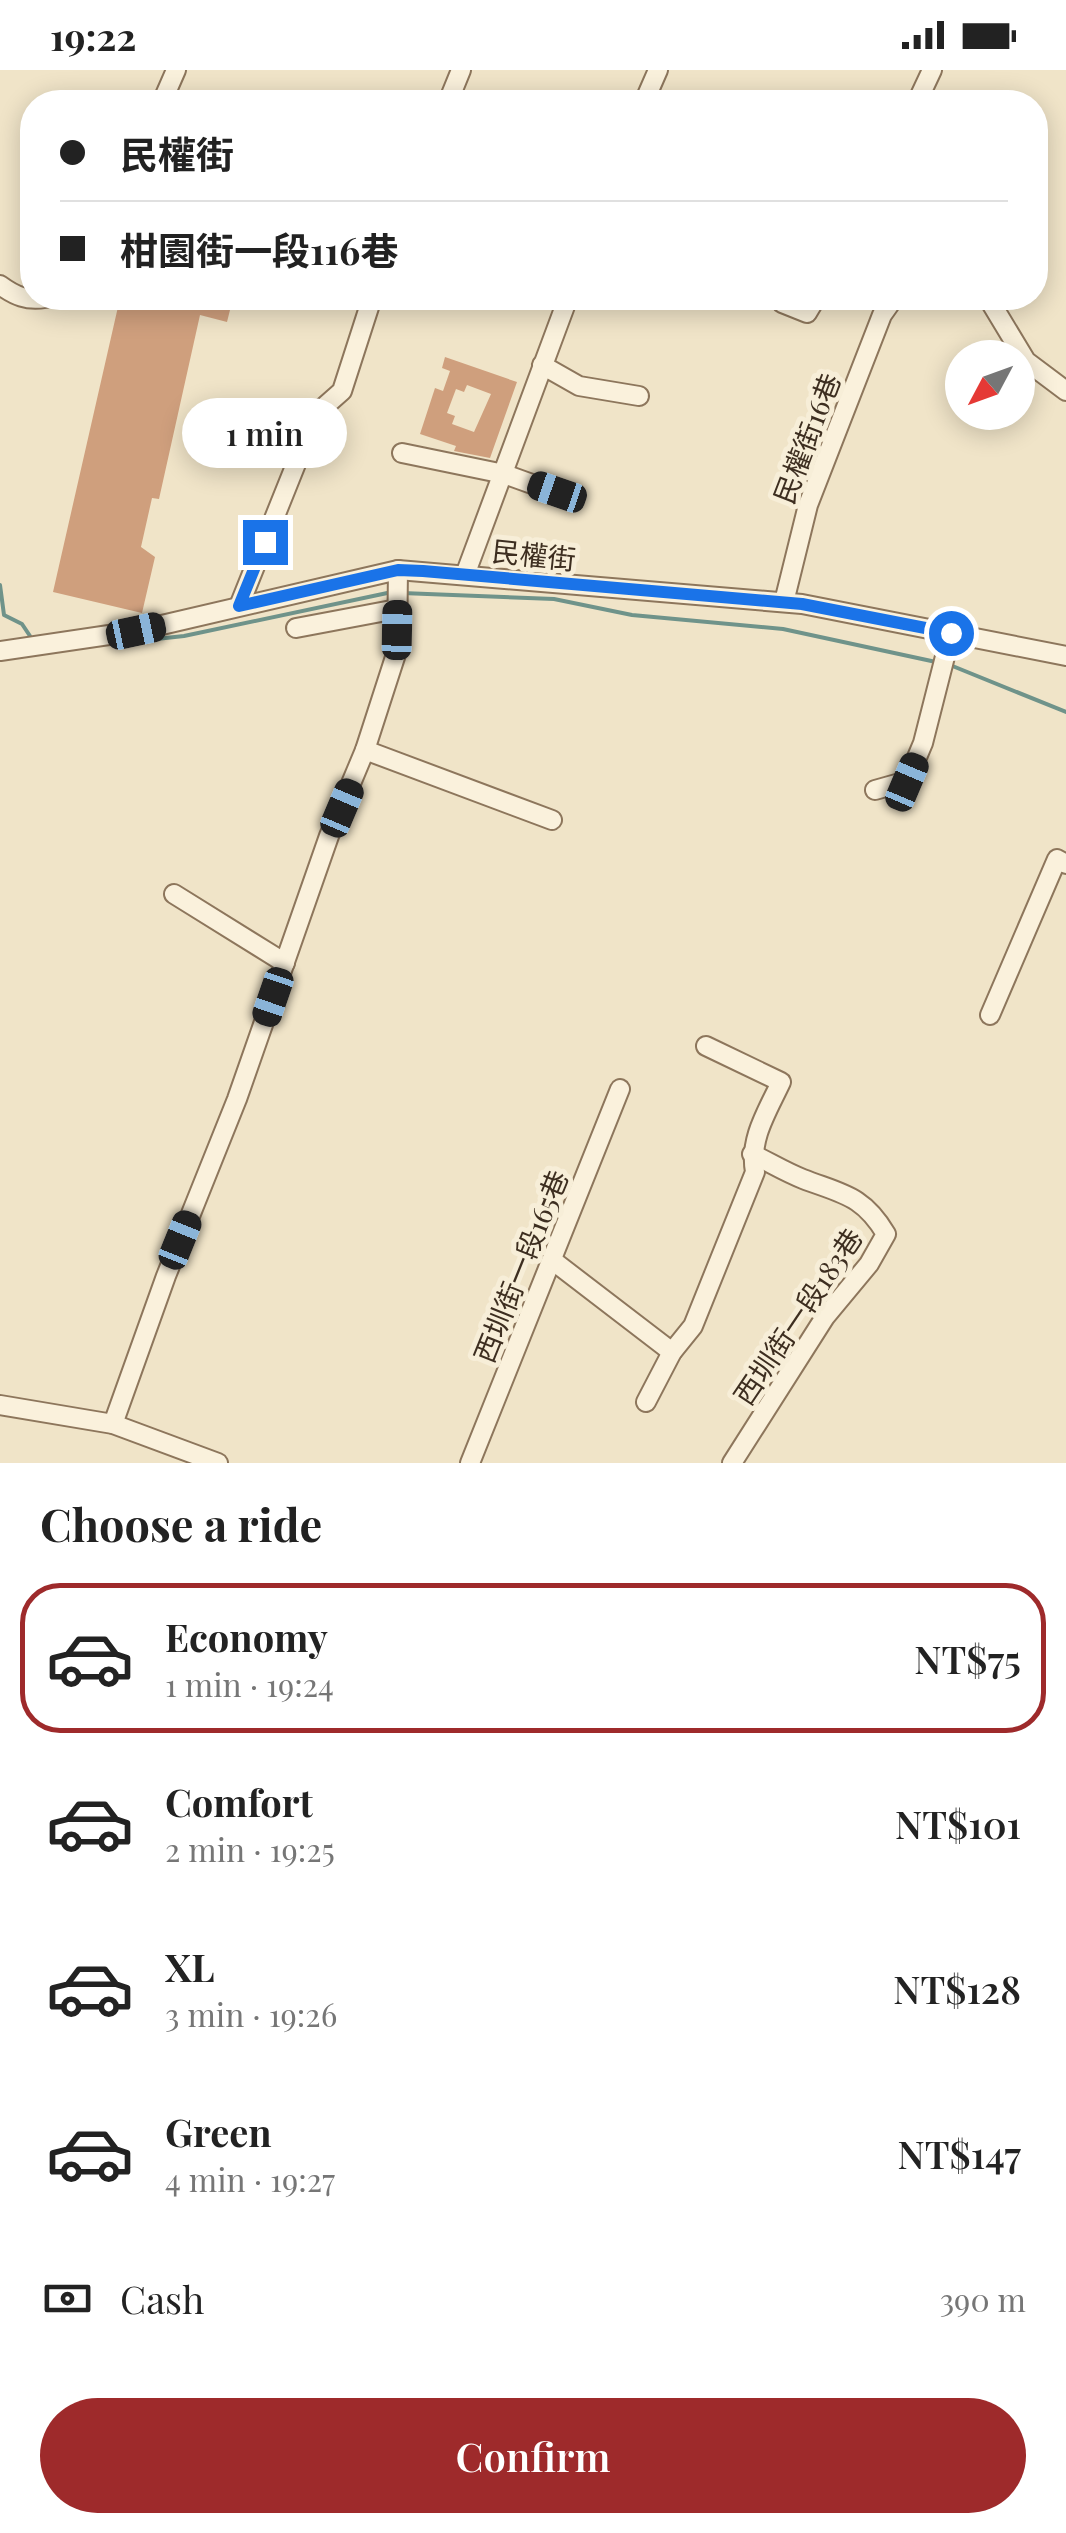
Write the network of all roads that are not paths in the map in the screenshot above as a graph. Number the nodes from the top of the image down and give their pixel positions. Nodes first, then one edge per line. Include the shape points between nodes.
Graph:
1 (368, 310) edge
2 (563, 310) edge
3 (886, 310) edge
4 (995, 310) edge
5 (542, 365) junction
6 (1064, 386) edge
7 (639, 396) dead end
8 (402, 452) dead end
9 (504, 474) junction
10 (557, 492) dead end
11 (398, 570) junction
12 (465, 575) junction
13 (784, 602) junction
14 (239, 606) junction
15 (398, 609) junction
16 (296, 628) dead end
17 (951, 633) junction
18 (0, 651) edge
19 (1066, 656) edge
20 (366, 750) junction
21 (875, 790) dead end
22 (552, 820) dead end
23 (1066, 864) edge
24 (174, 894) dead end
25 (285, 963) junction
26 (990, 1015) dead end
27 (706, 1046) dead end
28 (620, 1089) dead end
29 (752, 1154) junction
30 (552, 1260) junction
31 (672, 1352) junction
32 (646, 1402) dead end
33 (0, 1406) edge
34 (113, 1424) junction
35 (218, 1463) edge
36 (470, 1463) edge
37 (732, 1463) edge

1 - 14 street via 342,392 316,414
2 - 5 street
3 - 13 street, 民權街16巷 via 808,505
4 - 6 street via 1026,361
5 - 7 street via 580,386
5 - 9 street
8 - 9 street
9 - 10 street
9 - 12 street
11 - 12 street, 民權街
11 - 14 street, 民權街
11 - 15 street
12 - 13 street, 民權街
13 - 17 street, 民權街
14 - 18 street, 民權街 via 136,631
15 - 16 street
15 - 20 street via 397,651
17 - 19 street, 民權街
17 - 21 street via 907,782
20 - 22 street
20 - 25 street
23 - 26 street via 1057,859
24 - 25 street
25 - 34 street
27 - 29 street via 781,1082
28 - 30 street, 西圳街一段165巷
29 - 31 street via 756,1172 693,1326
29 - 37 street, 西圳街一段183巷 via 839,1189 872,1212 886,1234
30 - 31 street
30 - 36 street, 西圳街一段165巷
31 - 32 street
33 - 34 street
34 - 35 street

